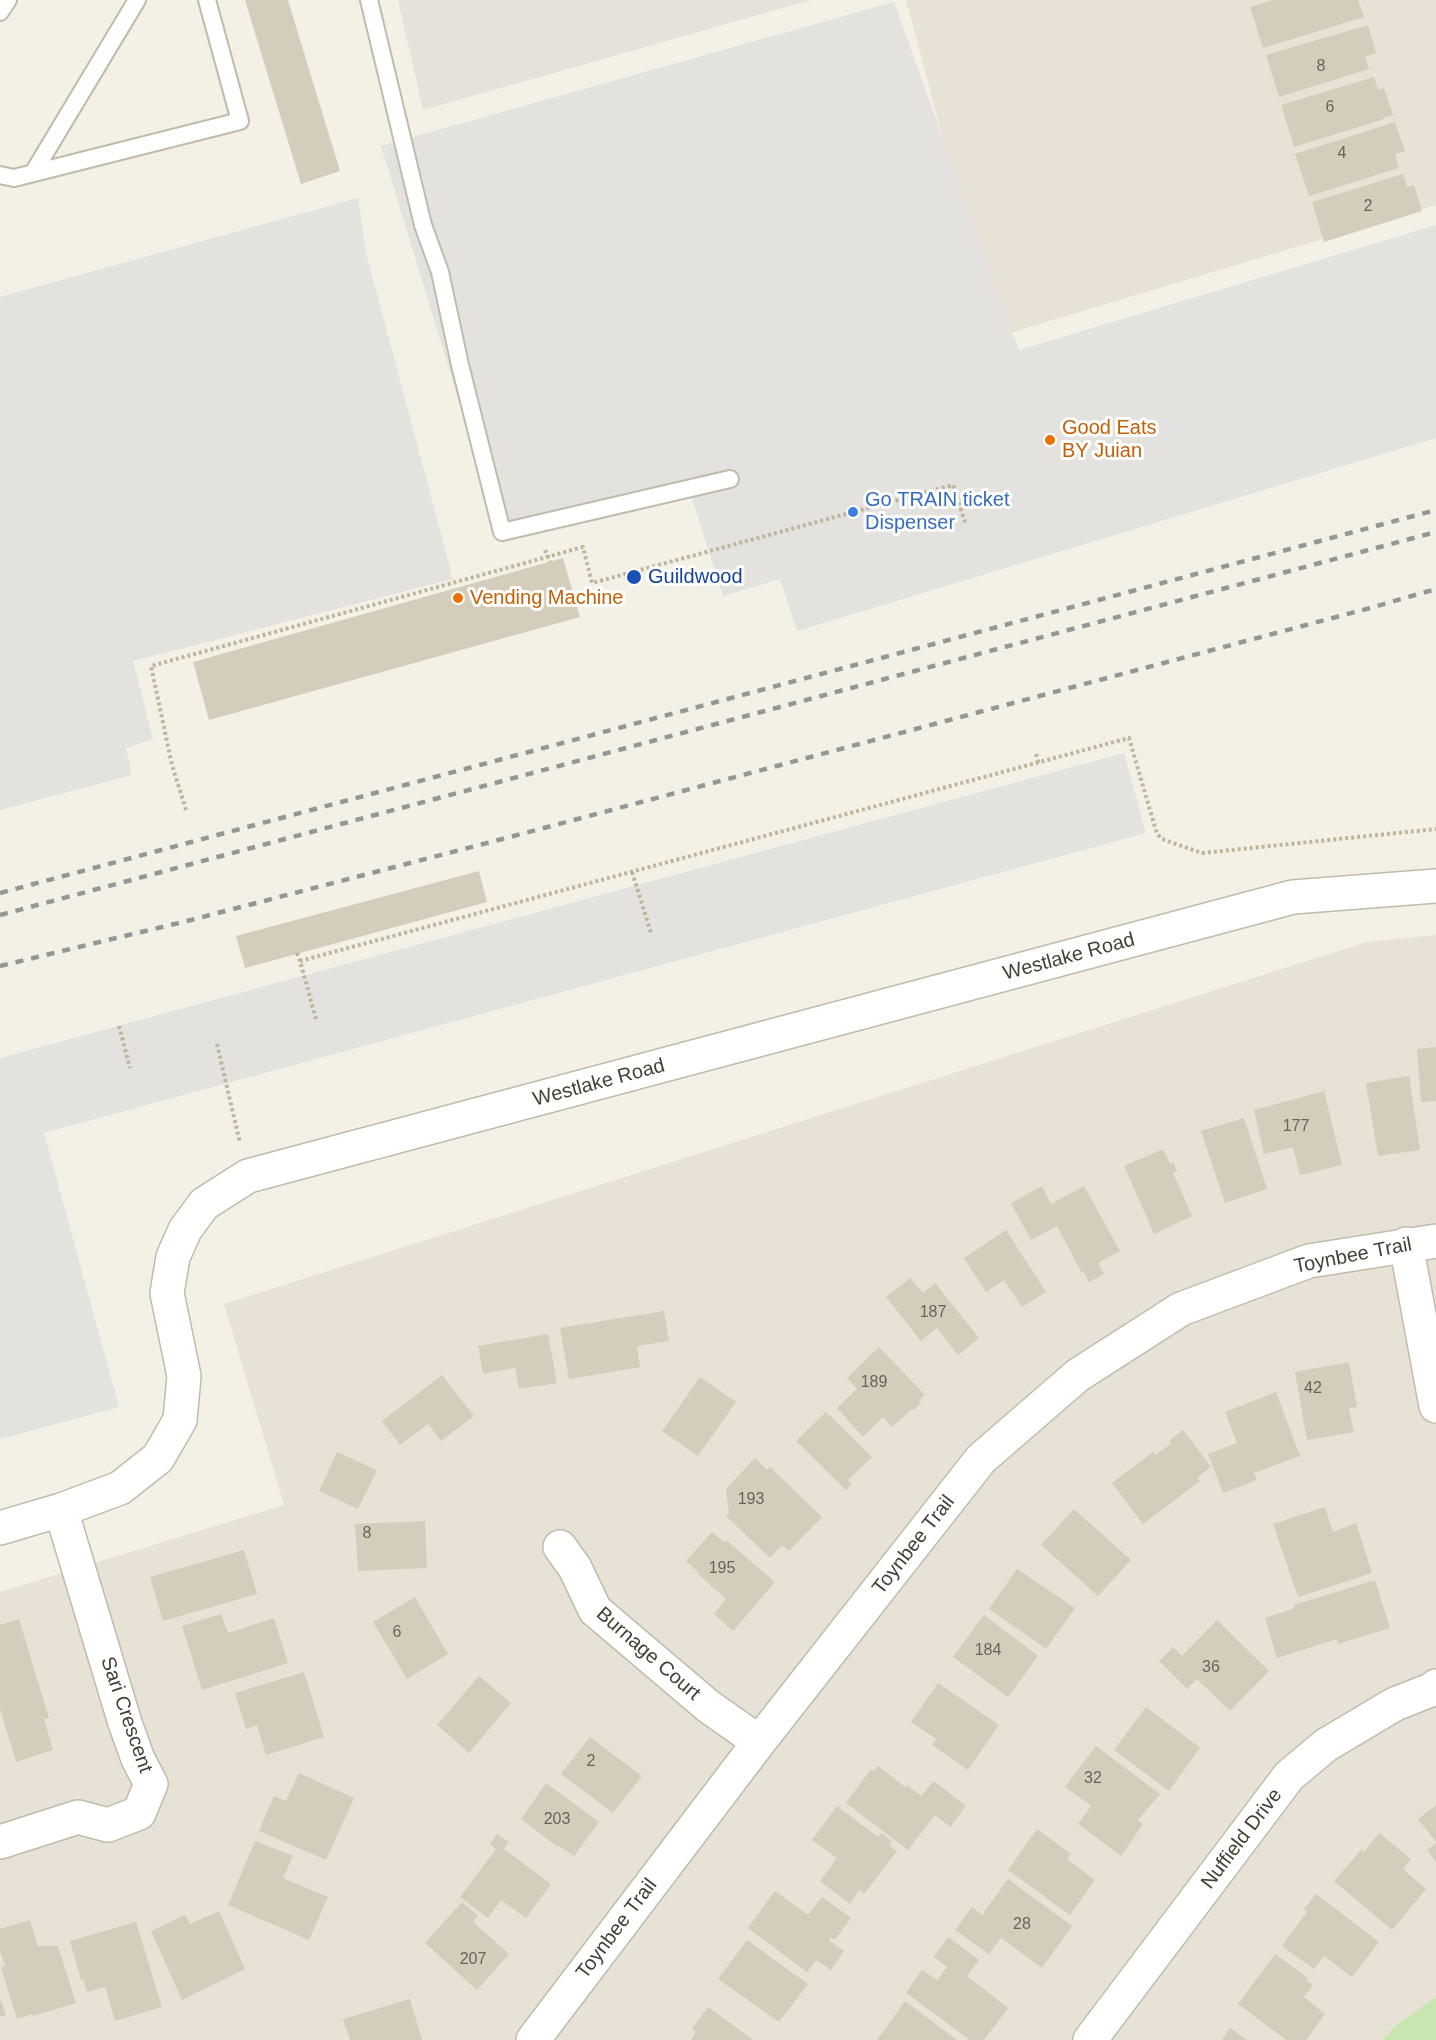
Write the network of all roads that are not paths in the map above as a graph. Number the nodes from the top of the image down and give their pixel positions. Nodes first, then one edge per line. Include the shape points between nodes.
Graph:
1 (8, 0) edge
2 (137, 0) edge
3 (207, 0) edge
4 (369, 0) edge
5 (0, 12) edge
6 (33, 173) junction
7 (0, 175) edge
8 (730, 479) dead end
9 (1436, 886) edge
10 (1421, 1243) edge
11 (1436, 1406) edge
12 (61, 1510) junction
13 (0, 1528) edge
14 (560, 1547) dead end
15 (1436, 1686) edge
16 (759, 1742) junction
17 (0, 1842) edge
18 (533, 2040) edge
19 (1090, 2040) edge

1 - 5 lane
2 - 6 lane
3 - 6 lane via 240,121
4 - 8 lane via 502,532
6 - 7 lane via 14,178
9 - 12 street, Westlake Road via 1293,897 248,1176 204,1204 184,1230 173,1257 167,1293 184,1376 180,1420 158,1458 120,1488
10 - 11 street
10 - 16 street, Toynbee Trail via 1309,1261 1181,1309 1078,1375 981,1459
12 - 13 street, Westlake Road
12 - 17 street, Sari Crescent via 125,1723 151,1784 139,1813 108,1825 78,1817
14 - 16 street, Burnage Court via 595,1610 708,1706
15 - 19 street, Nuffield Drive via 1395,1704 1326,1745 1289,1776
16 - 18 street, Toynbee Trail

